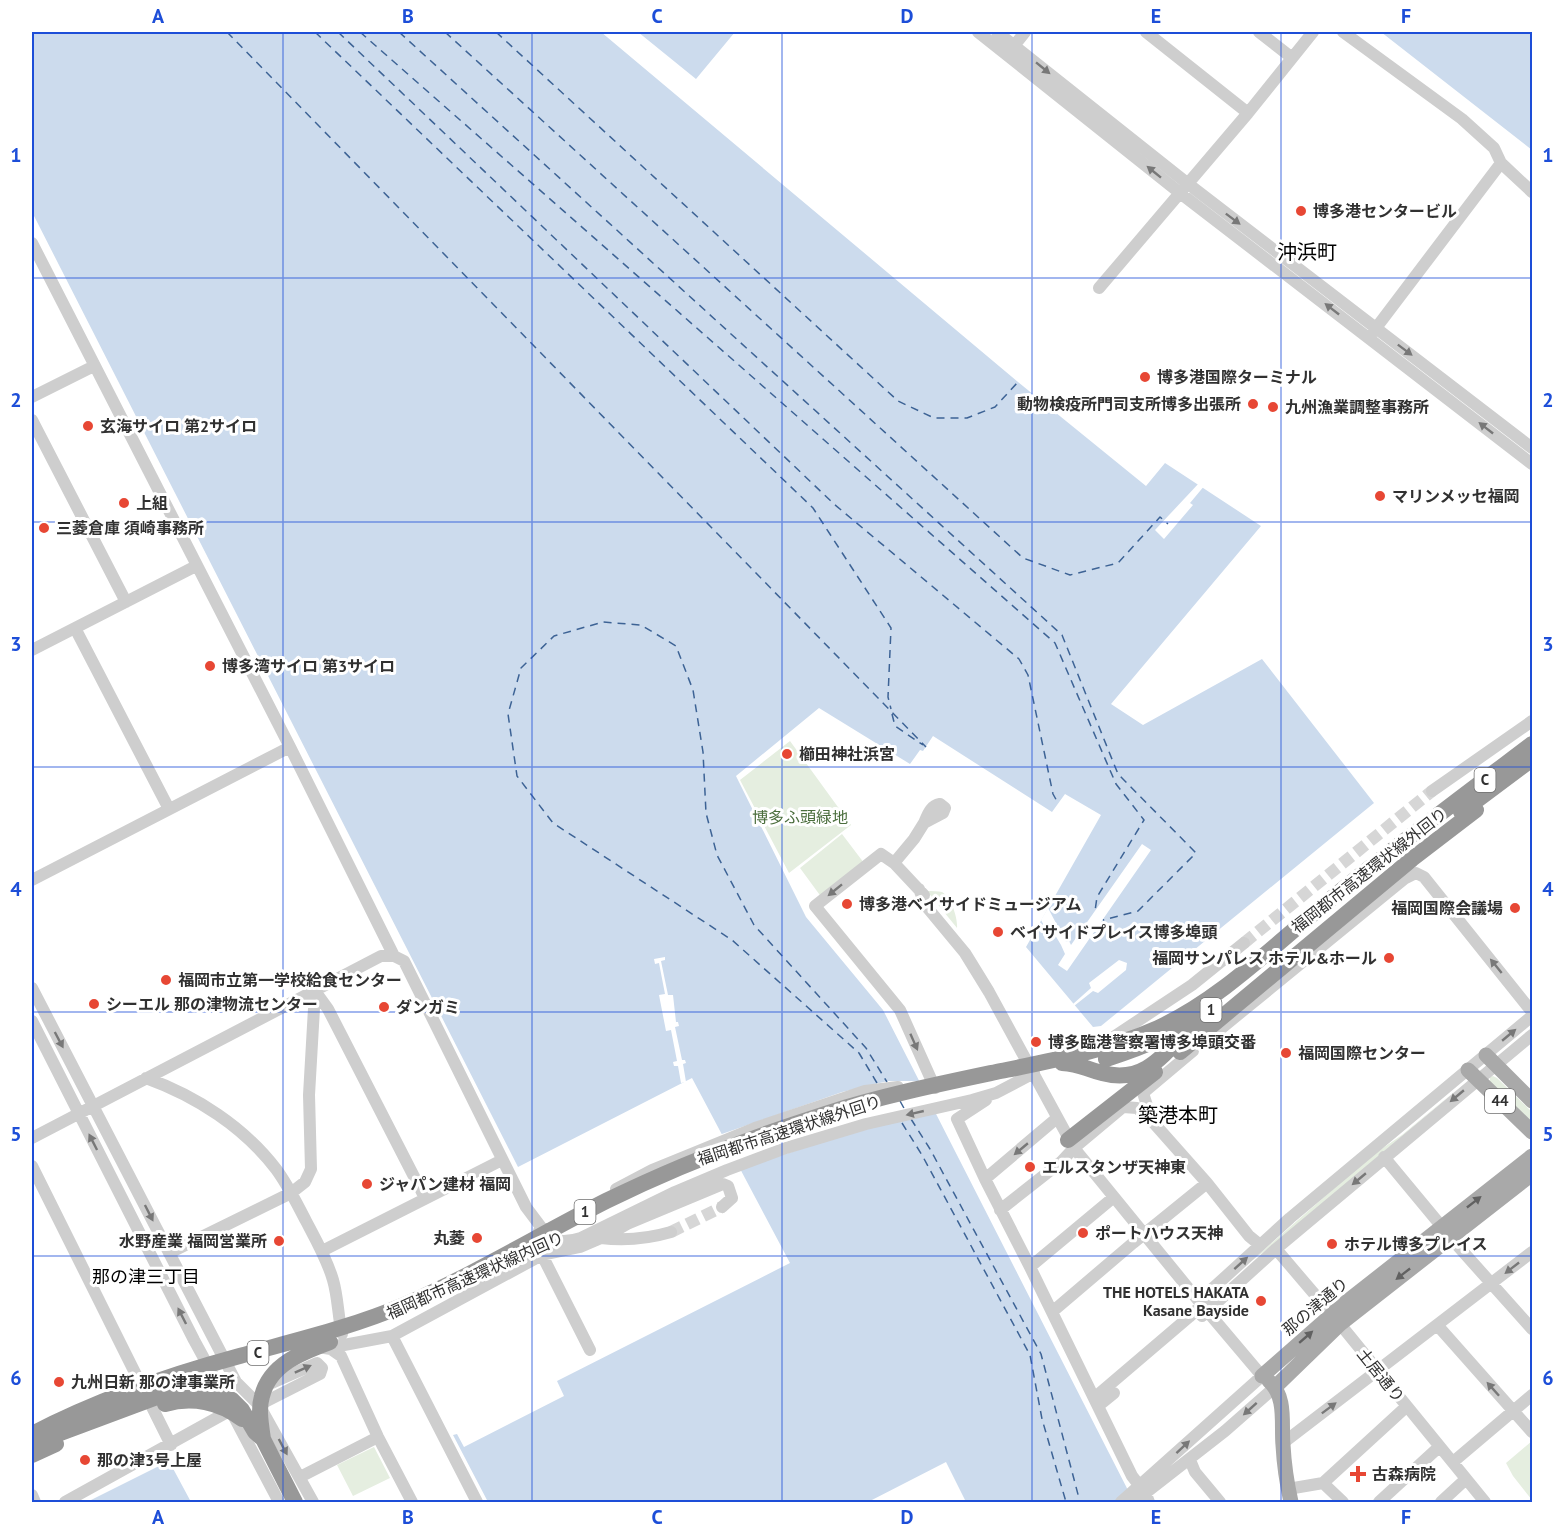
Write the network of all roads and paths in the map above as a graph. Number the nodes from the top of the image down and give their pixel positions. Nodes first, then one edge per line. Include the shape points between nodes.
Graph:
1 (978, 32) edge
2 (997, 32) edge
3 (1025, 32) edge
4 (1146, 32) edge
5 (1259, 32) edge
6 (1313, 32) edge
7 (1343, 32) edge
8 (1011, 50) junction
9 (1291, 57) junction
10 (1248, 113) junction
11 (1501, 163) junction
12 (1183, 188) junction
13 (1533, 192) edge
14 (32, 243) edge
15 (1100, 288) dead end
16 (1372, 332) junction
17 (94, 366) junction
18 (32, 398) edge
19 (32, 420) edge
20 (1533, 448) edge
21 (1533, 464) edge
22 (196, 566) junction
23 (126, 602) junction
24 (75, 628) junction
25 (32, 650) edge
26 (1533, 721) edge
27 (1533, 738) edge
28 (1533, 744) edge
29 (290, 747) junction
30 (1533, 760) edge
31 (1432, 791) tunnel mouth
32 (170, 809) junction
33 (924, 823) dead end
34 (894, 863) junction
35 (32, 880) edge
36 (1244, 943) tunnel mouth
37 (394, 956) junction
38 (32, 988) edge
39 (315, 991) junction
40 (1533, 1014) edge
41 (32, 1021) edge
42 (1533, 1035) edge
43 (1491, 1060) junction
44 (1163, 1066) junction
45 (1033, 1071) junction
46 (1473, 1075) junction
47 (146, 1078) junction
48 (929, 1088) junction
49 (996, 1093) junction
50 (1533, 1101) edge
51 (94, 1105) junction
52 (78, 1113) junction
53 (1057, 1118) junction
54 (1152, 1121) junction
55 (1533, 1132) edge
56 (32, 1137) edge
57 (1071, 1144) junction
58 (1533, 1156) edge
59 (1384, 1157) junction
60 (502, 1160) junction
61 (32, 1166) edge
62 (703, 1168) joint
63 (1533, 1174) edge
64 (510, 1178) junction
65 (985, 1179) junction
66 (1207, 1184) junction
67 (291, 1193) junction
68 (1114, 1197) junction
69 (425, 1198) junction
70 (722, 1207) dead end
71 (1000, 1210) junction
72 (671, 1232) tunnel mouth
73 (1446, 1232) junction
74 (1144, 1234) junction
75 (537, 1237) junction
76 (601, 1238) junction
77 (1260, 1245) junction
78 (1276, 1249) junction
79 (322, 1251) junction
80 (1533, 1252) edge
81 (169, 1253) junction
82 (542, 1255) junction
83 (1030, 1266) junction
84 (486, 1272) junction
85 (1492, 1284) junction
86 (1204, 1308) junction
87 (1052, 1312) junction
88 (1336, 1319) junction
89 (1438, 1326) junction
90 (1533, 1329) edge
91 (392, 1336) junction
92 (344, 1345) junction
93 (315, 1347) junction
94 (590, 1350) dead end
95 (228, 1364) junction
96 (209, 1367) junction
97 (346, 1370) junction
98 (1378, 1372) junction
99 (1262, 1376) junction
100 (142, 1384) junction
101 (1271, 1390) junction
102 (249, 1393) junction
103 (1533, 1395) edge
104 (1096, 1402) junction
105 (259, 1405) junction
106 (1406, 1407) junction
107 (231, 1410) junction
108 (1514, 1412) junction
109 (1533, 1432) edge
110 (32, 1437) edge
111 (378, 1437) junction
112 (264, 1443) junction
113 (1283, 1443) junction
114 (32, 1444) edge
115 (171, 1444) junction
116 (1439, 1447) junction
117 (32, 1455) edge
118 (1190, 1460) junction
119 (1453, 1462) junction
120 (300, 1477) junction
121 (1466, 1479) junction
122 (1323, 1483) junction
123 (32, 1495) edge
124 (1136, 1498) edge
125 (1286, 1498) edge
126 (35, 1503) edge
127 (65, 1503) edge
128 (279, 1503) edge
129 (296, 1503) edge
130 (313, 1503) edge
131 (412, 1503) edge
132 (477, 1503) edge
133 (1220, 1503) edge
134 (1343, 1503) edge
135 (1379, 1503) edge
136 (1441, 1503) edge
137 (1485, 1503) edge

1 - 8 street
2 - 8 street
3 - 8 street
4 - 10 street
5 - 9 street
6 - 9 street
7 - 11 street via 1462,119 1494,148
8 - 12 street
9 - 10 street
10 - 12 street
11 - 13 street
11 - 16 street
12 - 15 street
12 - 16 street
14 - 17 street
16 -> 20 street
21 -> 16 street
17 - 18 street
17 - 22 street
19 - 23 street
22 - 23 street
22 - 29 street
23 - 24 street
24 - 25 street
24 - 32 street
26 - 31 street
27 - 45 highway via 1429,808 1268,940 1159,1060 1141,1072 1123,1077 1078,1064 1056,1063
28 - 48 highway, 福岡都市高速環状線外回り / C via 1398,844 1236,977 1182,1015 1104,1048
29 - 32 street
29 - 37 street
30 - 44 highway
30 - 62 highway, 福岡都市高速環状線内回り / 1 via 1406,852 1250,980 1180,1029 1107,1059 864,1114
32 - 35 street
33 - 34 street
34 - 45 street via 973,952 989,992
34 -> 48 street via 881,854 815,906 900,1010 924,1064
36 - 45 street via 1192,985 1095,1050
37 - 39 street via 381,956
37 - 60 street via 404,961
38 -> 51 street
39 - 47 street
39 - 67 street via 309,1095 311,1169 305,1182
39 - 69 street via 328,1009
43 -> 40 street
40 -> 54 street via 1424,877 1416,873 1143,1093
41 - 52 street
42 - 43 street
43 - 46 street
43 - 50 main road, 44
44 - 45 highway via 1134,1086 1124,1087 1078,1071
44 - 57 highway
45 - 48 street
45 - 49 street
45 - 53 street
46 - 55 main road, 44
46 -> 59 street
46 - 77 street via 1370,1150
47 - 51 street
47 - 67 street via 199,1102 235,1128 258,1147
48 - 64 street via 865,1091 725,1140 630,1180 550,1231 533,1218
48 - 75 highway, 福岡都市高速環状線外回り / 1 via 829,1113 699,1158
49 -> 64 street via 786,1148 675,1192 569,1242 546,1239 533,1226
49 - 65 street via 957,1119
51 - 52 street
51 -> 81 street
52 - 56 street
96 -> 52 street
53 - 57 street
53 -> 65 street
54 - 57 street via 1137,1108 1123,1107
54 - 66 street
57 - 68 street
57 - 71 street via 1061,1162
73 -> 58 main road, 那の津通り
59 - 73 street
59 -> 78 street
60 - 64 street
60 - 69 street
61 - 100 street
62 - 84 highway, 福岡都市高速環状線内回り / C
63 - 73 main road, 那の津通り
65 - 71 street
66 - 74 street
66 - 77 street via 1248,1236
67 - 79 street
67 - 81 street
68 - 74 street
68 - 83 street
69 - 79 street
70 - 76 street via 732,1198 728,1186 723,1184
71 - 83 street
72 - 76 street via 626,1240
73 - 85 street
73 - 88 main road, 那の津通り
74 - 86 street
74 - 87 street
75 - 110 highway, 福岡都市高速環状線外回り / 1 via 376,1316 181,1374 79,1412
75 - 112 highway via 454,1290 393,1320 288,1360 262,1393
76 - 82 street
86 -> 77 street via 1212,1289
78 - 86 street
78 - 88 street, 土居通り
79 - 92 street via 334,1283
80 -> 85 street
81 - 95 street
82 - 91 street
82 - 94 street
83 - 87 street
84 - 110 highway, 福岡都市高速環状線内回り / C via 376,1319 160,1383
84 - 112 highway via 430,1303 281,1364 265,1383 260,1398
85 - 89 street
85 - 90 street
86 - 99 street
86 - 104 street
87 - 104 street
88 - 98 street, 土居通り
99 -> 88 main road, 那の津通り
88 - 101 main road, 那の津通り
89 - 98 street
108 -> 89 street
91 - 92 street
91 - 132 street
92 - 93 street
92 - 97 street
93 - 95 street via 283,1348
93 - 97 street via 331,1349 341,1356
95 - 96 street
95 - 102 street via 236,1382
96 - 100 street
96 - 107 street
97 - 111 street
98 - 106 street, 土居通り
113 -> 98 street
99 - 101 main road
124 -> 99 street, 那の津通り
100 - 110 street
100 - 115 street
101 - 113 main road via 1283,1413
101 -> 118 street, 那の津通り
101 - 125 main road via 1273,1446
102 - 105 street
102 -> 105 street via 321,1364 320,1374
103 - 108 street
104 - 124 street via 1132,1476
105 -> 120 street
106 - 116 street, 土居通り
106 - 122 street
107 - 115 street
107 - 128 street
108 - 109 street
108 - 119 street
111 - 120 street
111 - 131 street
112 - 114 highway via 232,1400 216,1391 194,1388 165,1394
112 - 117 highway via 235,1414 210,1403 182,1401 108,1422
112 - 129 highway
113 - 125 main road
115 - 127 street
116 - 119 street, 土居通り
116 - 135 street
118 - 124 street, 那の津通り
118 - 133 street
119 - 121 street, 土居通り
120 - 130 street
121 - 136 street
121 - 137 street, 土居通り
122 - 125 street
122 - 134 street
123 - 126 street

